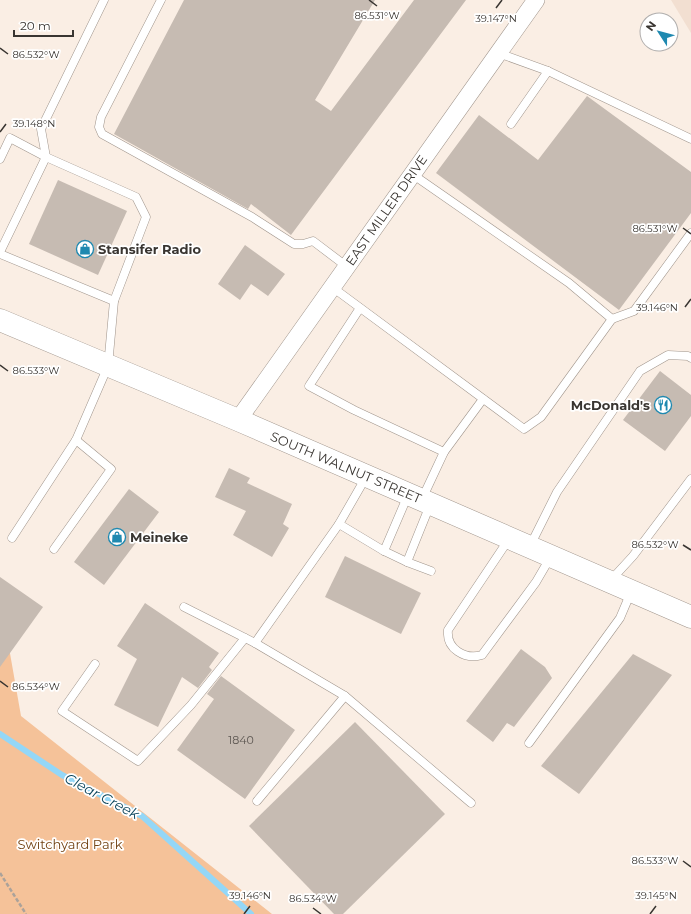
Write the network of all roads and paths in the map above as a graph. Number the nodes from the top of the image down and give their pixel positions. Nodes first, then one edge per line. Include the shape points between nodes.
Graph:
1 (104, 0) edge
2 (161, 0) edge
3 (536, 0) edge
4 (498, 53) junction
5 (548, 71) junction
6 (511, 124) dead end
7 (691, 139) edge
8 (46, 157) junction
9 (0, 159) edge
10 (412, 174) junction
11 (691, 233) edge
12 (0, 253) edge
13 (346, 266) junction
14 (332, 286) junction
15 (114, 301) junction
16 (360, 308) junction
17 (0, 320) edge
18 (612, 320) junction
19 (691, 358) edge
20 (108, 366) junction
21 (483, 399) junction
22 (238, 420) junction
23 (76, 440) junction
24 (444, 452) junction
25 (367, 476) junction
26 (691, 479) edge
27 (420, 499) junction
28 (339, 524) junction
29 (12, 538) dead end
30 (509, 538) junction
31 (530, 547) junction
32 (54, 549) dead end
33 (384, 551) junction
34 (551, 556) junction
35 (408, 562) junction
36 (431, 571) dead end
37 (609, 582) junction
38 (631, 591) junction
39 (184, 607) dead end
40 (691, 617) edge
41 (245, 638) junction
42 (255, 643) junction
43 (95, 664) dead end
44 (345, 696) junction
45 (529, 743) dead end
46 (257, 801) dead end
47 (471, 803) dead end
48 (0, 873) edge
49 (26, 914) edge

1 - 8 lane via 40,129
2 - 13 lane via 101,116 99,127 102,134 252,217 294,244 313,241
3 - 4 street, EAST MILLER DRIVE
4 - 5 lane
4 - 10 street, EAST MILLER DRIVE
5 - 6 lane
5 - 7 lane
8 - 9 lane via 10,138
8 - 12 lane
8 - 15 lane via 136,197 146,217
10 - 13 street, EAST MILLER DRIVE
10 - 18 lane via 569,283
11 - 18 lane via 634,311
12 - 15 lane
13 - 14 street, EAST MILLER DRIVE
14 - 16 lane
14 - 22 street, EAST MILLER DRIVE
15 - 20 lane
16 - 21 lane
16 - 24 lane via 309,386
17 - 20 main road, SOUTH WALNUT STREET
18 - 21 lane via 541,416 524,429
19 - 31 lane via 668,354 640,371 557,492
20 - 22 main road, SOUTH WALNUT STREET
20 - 23 lane
21 - 24 lane
22 - 25 main road, SOUTH WALNUT STREET
23 - 29 lane
23 - 32 lane via 111,469
24 - 27 lane
25 - 27 main road, SOUTH WALNUT STREET
25 - 28 lane
26 - 37 lane via 633,556
27 - 30 main road, SOUTH WALNUT STREET
27 - 33 lane
27 - 35 lane
28 - 33 lane
28 - 42 lane
30 - 31 main road, SOUTH WALNUT STREET
30 - 34 lane via 448,630 447,638 450,645 466,656 474,658 482,655 536,582
31 - 34 main road, SOUTH WALNUT STREET
33 - 35 lane
34 - 37 main road, SOUTH WALNUT STREET
35 - 36 lane
37 - 38 main road, SOUTH WALNUT STREET
38 - 40 main road, SOUTH WALNUT STREET
38 - 45 lane via 620,618
39 - 41 lane
41 - 42 lane
41 - 43 lane via 191,705 138,761 62,711
42 - 44 lane
44 - 46 lane
44 - 47 lane
48 - 49 path

